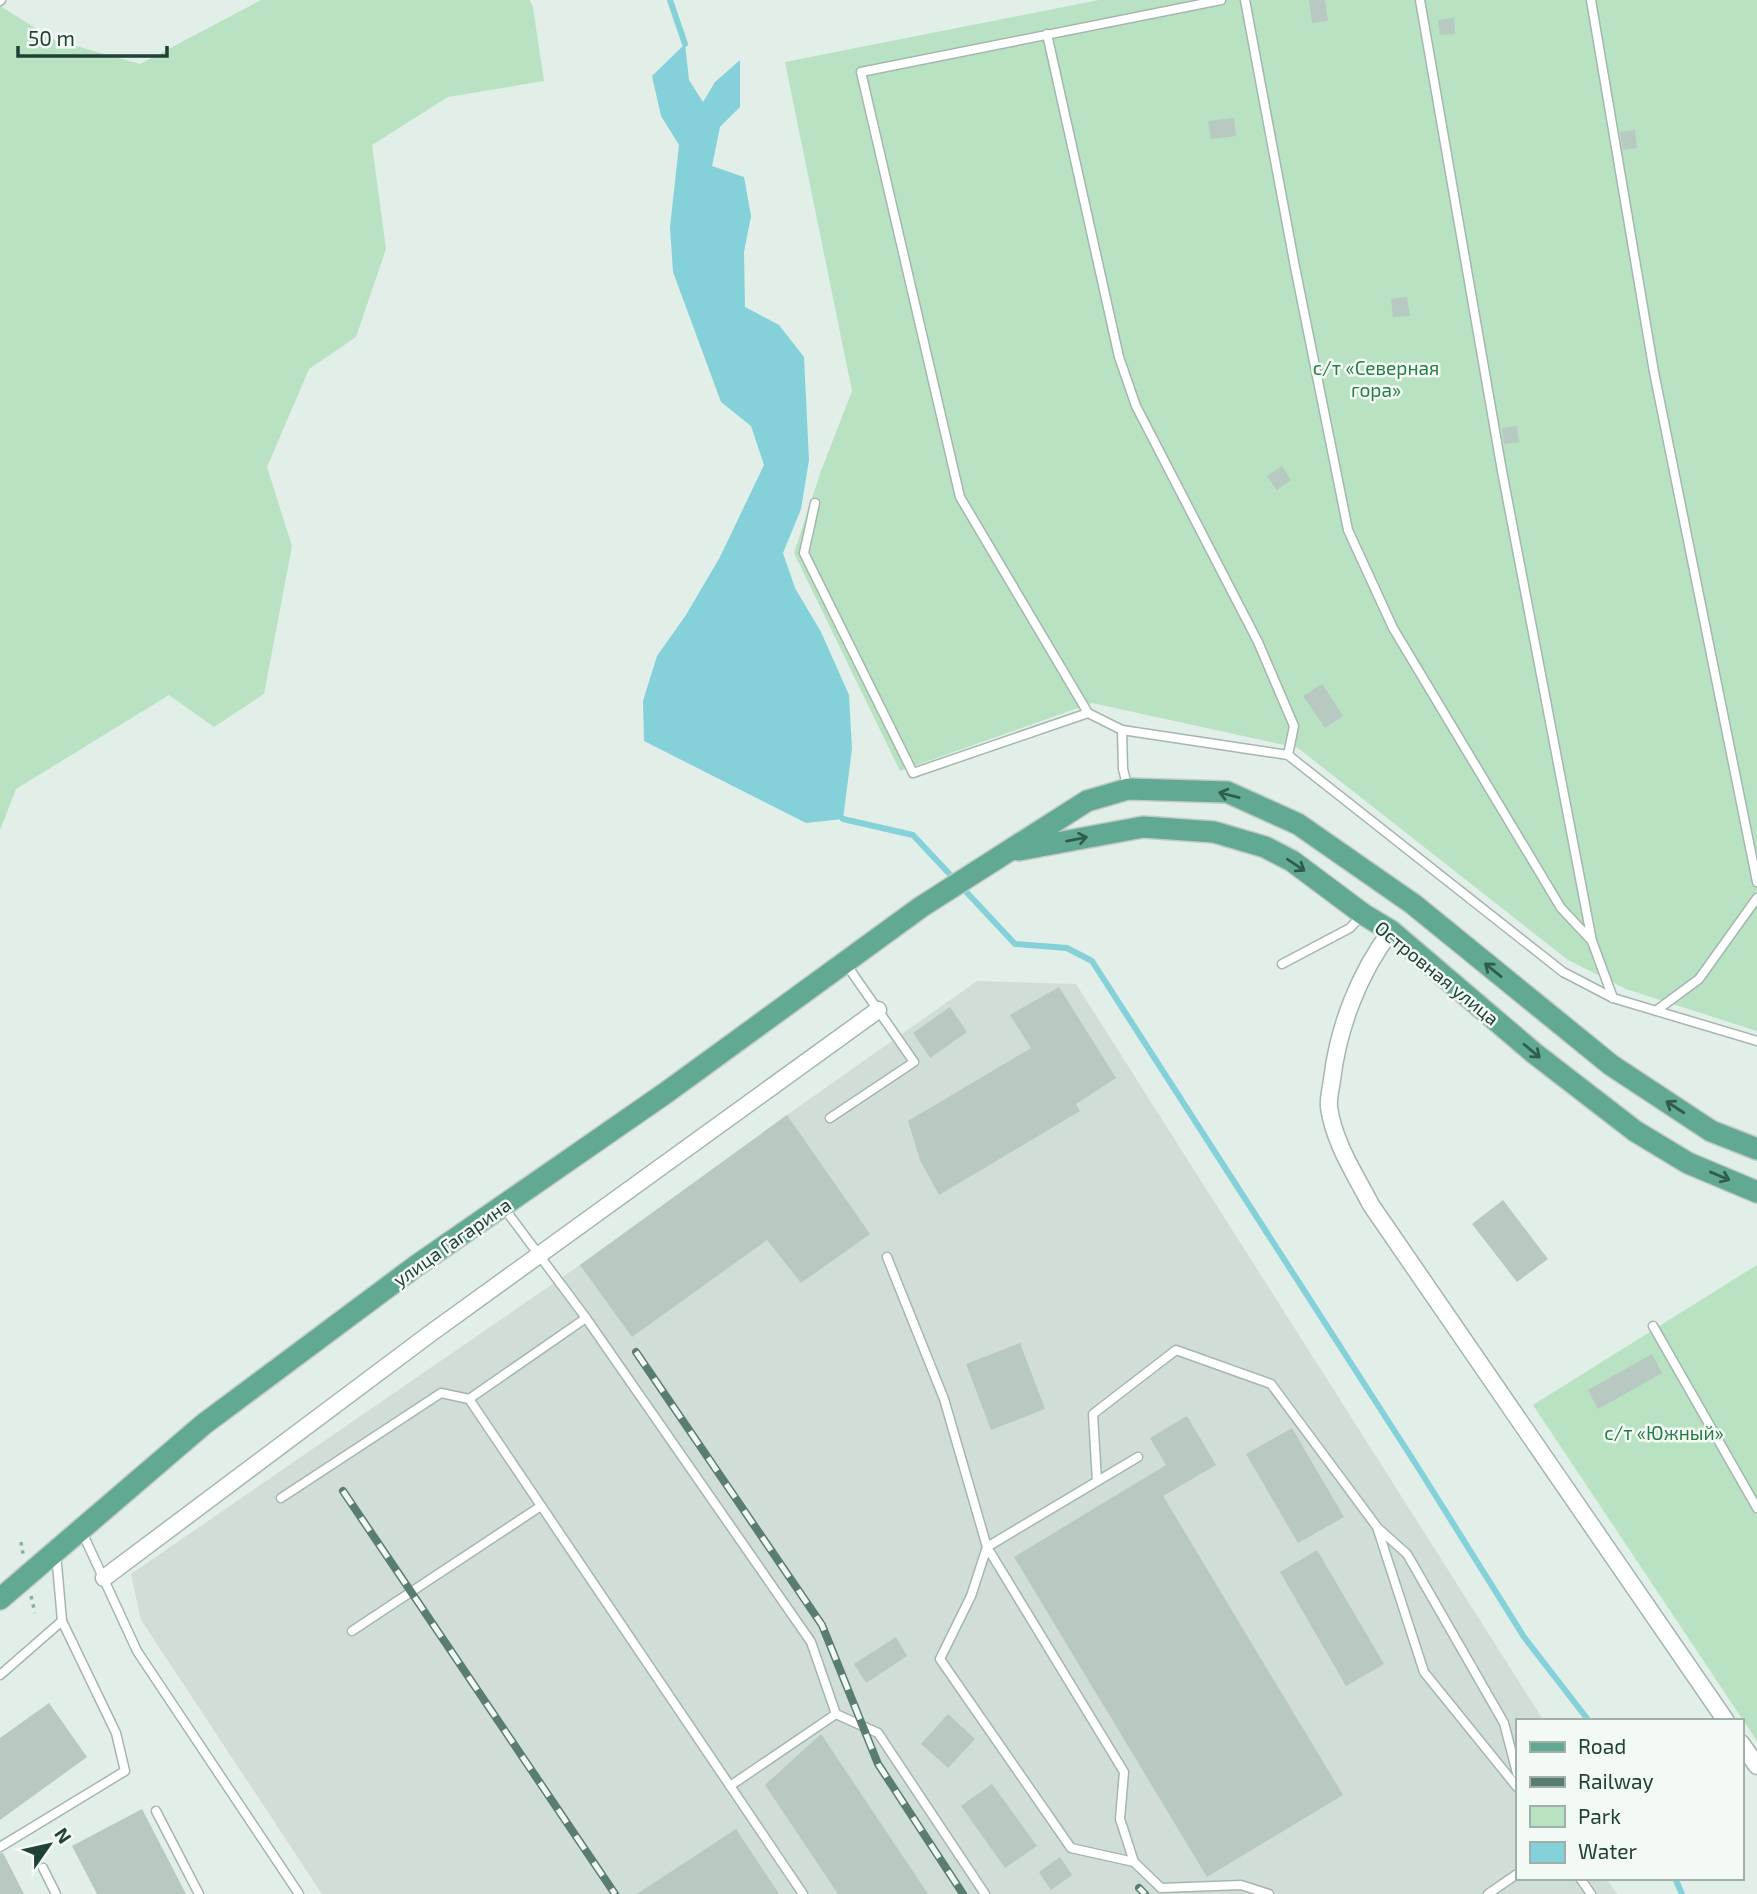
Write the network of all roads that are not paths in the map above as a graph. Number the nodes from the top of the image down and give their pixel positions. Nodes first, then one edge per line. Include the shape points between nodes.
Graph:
1 (1221, 0) edge
2 (1245, 0) edge
3 (1420, 0) edge
4 (1591, 0) edge
5 (1047, 34) junction
6 (815, 503) dead end
7 (1088, 713) junction
8 (1122, 730) junction
9 (1288, 755) junction
10 (1128, 789) junction
11 (1010, 852) junction
12 (1757, 882) edge
13 (1757, 898) edge
14 (1363, 914) junction
15 (1391, 931) junction
16 (1592, 941) junction
17 (844, 962) junction
18 (1282, 964) dead end
19 (1613, 998) junction
20 (878, 1010) junction
21 (1657, 1010) junction
22 (1757, 1041) edge
23 (830, 1118) dead end
24 (1757, 1149) edge
25 (1757, 1192) edge
26 (502, 1206) junction
27 (539, 1255) junction
28 (887, 1257) dead end
29 (586, 1318) junction
30 (1653, 1326) dead end
31 (469, 1399) junction
32 (1138, 1457) dead end
33 (1097, 1481) junction
34 (281, 1498) dead end
35 (541, 1506) junction
36 (1757, 1508) edge
37 (1377, 1527) junction
38 (81, 1529) junction
39 (987, 1547) junction
40 (56, 1551) junction
41 (104, 1578) junction
42 (0, 1599) edge
43 (62, 1621) junction
44 (352, 1631) dead end
45 (0, 1675) edge
46 (836, 1714) junction
47 (1725, 1719) edge
48 (1743, 1746) edge
49 (1756, 1764) edge
50 (1516, 1769) edge
51 (730, 1786) junction
52 (1516, 1786) edge
53 (156, 1811) dead end
54 (0, 1847) edge
55 (1134, 1862) junction
56 (43, 1868) dead end
57 (1516, 1875) edge
58 (56, 1894) edge
59 (199, 1894) edge
60 (299, 1894) edge
61 (803, 1894) edge
62 (985, 1894) edge
63 (1269, 1894) edge
64 (1488, 1894) edge

1 - 5 lane
2 - 16 lane via 1348,530 1393,628 1561,908
3 - 16 lane via 1502,471
4 - 12 lane via 1654,372
5 - 7 lane via 861,72 960,497
5 - 9 lane via 1119,357 1136,406 1258,642 1294,726
6 - 7 lane via 804,553 913,773
7 - 8 lane
8 - 9 lane
8 - 10 lane via 1122,769
9 - 19 lane via 1563,972
10 - 11 main road, Островная улица via 1087,801
24 -> 10 main road, Островная улица via 1711,1131 1611,1065 1413,904 1298,824 1227,792
11 -> 14 main road, Островная улица via 1143,827 1214,832 1265,847 1292,861
11 - 17 main road, улица Гагарина via 921,906
13 - 21 lane via 1699,979
14 - 15 main road, Островная улица
14 - 18 lane via 1350,928
15 -> 25 main road, Островная улица via 1534,1053 1635,1131 1689,1163
15 - 47 street via 1353,998 1334,1058 1329,1105 1339,1144 1371,1205
16 - 19 lane
17 - 20 lane
17 - 26 main road, улица Гагарина
19 - 21 lane
20 - 23 lane via 914,1062
20 - 27 street
21 - 22 lane
26 - 27 lane
26 - 38 main road, улица Гагарина via 204,1424
27 - 29 lane
27 - 41 street
28 - 39 lane via 944,1399
29 - 31 lane
29 - 46 lane via 811,1642
30 - 36 lane
31 - 34 lane via 441,1393
31 - 35 lane
32 - 33 lane
33 - 37 lane via 1093,1414 1176,1350 1271,1384
33 - 39 lane
35 - 44 lane
35 - 51 lane
37 - 50 lane via 1407,1554 1497,1710
37 - 52 lane via 1424,1672
38 - 40 main road, улица Гагарина
38 - 41 lane
39 - 55 lane via 1124,1772 1120,1819
39 - 55 lane via 971,1596 940,1659 1071,1849
40 - 42 main road, улица Гагарина
40 - 43 lane
41 - 60 lane via 137,1651
43 - 45 lane
43 - 54 lane via 117,1733 125,1771
46 - 51 lane
46 - 62 lane via 878,1733
48 - 49 street
51 - 61 lane
53 - 59 lane
55 - 63 lane via 1161,1888 1241,1885
56 - 58 lane
57 - 64 lane

